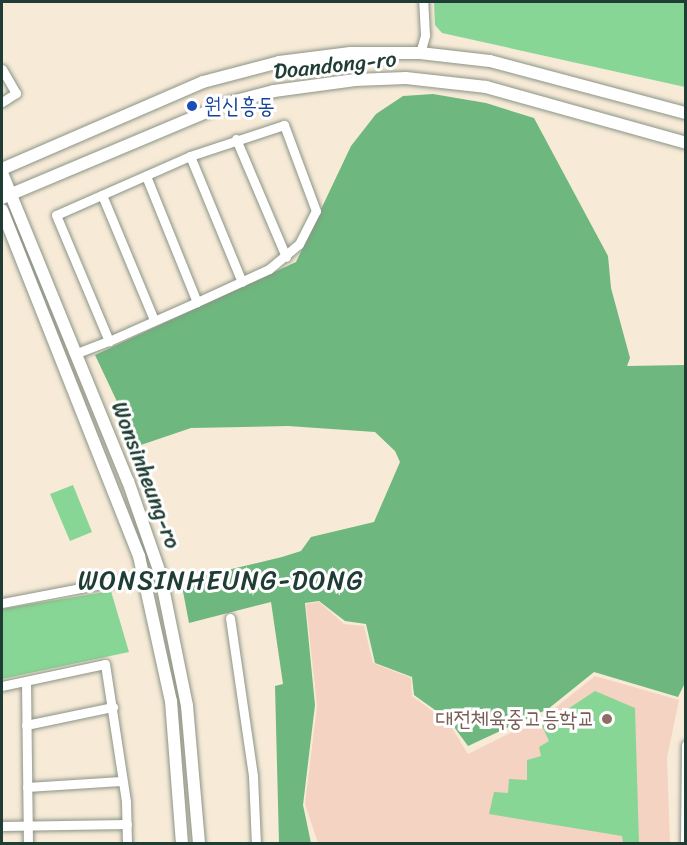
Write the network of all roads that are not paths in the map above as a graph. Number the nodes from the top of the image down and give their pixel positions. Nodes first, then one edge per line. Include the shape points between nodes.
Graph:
1 (423, 2) edge
2 (420, 52) junction
3 (2, 69) edge
4 (2, 102) edge
5 (686, 113) edge
6 (236, 139) junction
7 (686, 143) edge
8 (190, 156) junction
9 (2, 171) edge
10 (146, 176) junction
11 (102, 195) junction
12 (6, 196) edge
13 (2, 210) edge
14 (285, 257) junction
15 (242, 282) junction
16 (198, 302) junction
17 (154, 320) junction
18 (109, 341) junction
19 (77, 353) junction
20 (160, 573) junction
21 (145, 576) junction
22 (2, 603) edge
23 (230, 618) dead end
24 (26, 682) junction
25 (2, 686) edge
26 (112, 707) junction
27 (26, 725) junction
28 (686, 745) edge
29 (121, 781) junction
30 (27, 787) junction
31 (127, 824) junction
32 (2, 826) edge
33 (28, 826) junction
34 (28, 843) edge
35 (128, 843) edge
36 (182, 843) edge
37 (199, 843) edge
38 (256, 843) edge
39 (685, 843) edge

1 - 2 street via 425,35
2 - 5 main road, Doandong-ro via 490,61
2 - 9 main road, Doandong-ro via 387,51 279,62 203,82
3 - 4 street via 16,93
6 - 8 street
6 - 14 street
6 - 14 street via 284,125 316,211 303,238
7 - 12 main road, Doandong-ro via 486,87 406,78 355,80 274,91 228,103
8 - 10 street
8 - 15 street
9 - 12 main road, Wonsinheung-ro
10 - 11 street
10 - 16 street
11 - 17 street
11 - 18 street via 56,215
12 - 19 main road, Wonsinheung-ro
13 - 21 main road, Wonsinheung-ro via 124,510
14 - 15 street
15 - 16 street
16 - 17 street
17 - 18 street
18 - 19 street
19 - 20 main road, Wonsinheung-ro
20 - 21 street
20 - 37 main road, Wonsinheung-ro via 187,706
21 - 22 street
21 - 36 main road, Wonsinheung-ro via 171,701
23 - 38 street via 253,776
24 - 25 street
24 - 26 street via 105,664
24 - 27 street
26 - 27 street
26 - 29 street
27 - 30 street
28 - 39 street
29 - 30 street
29 - 31 street
30 - 33 street
31 - 33 street
31 - 35 street
32 - 33 street
33 - 34 street

